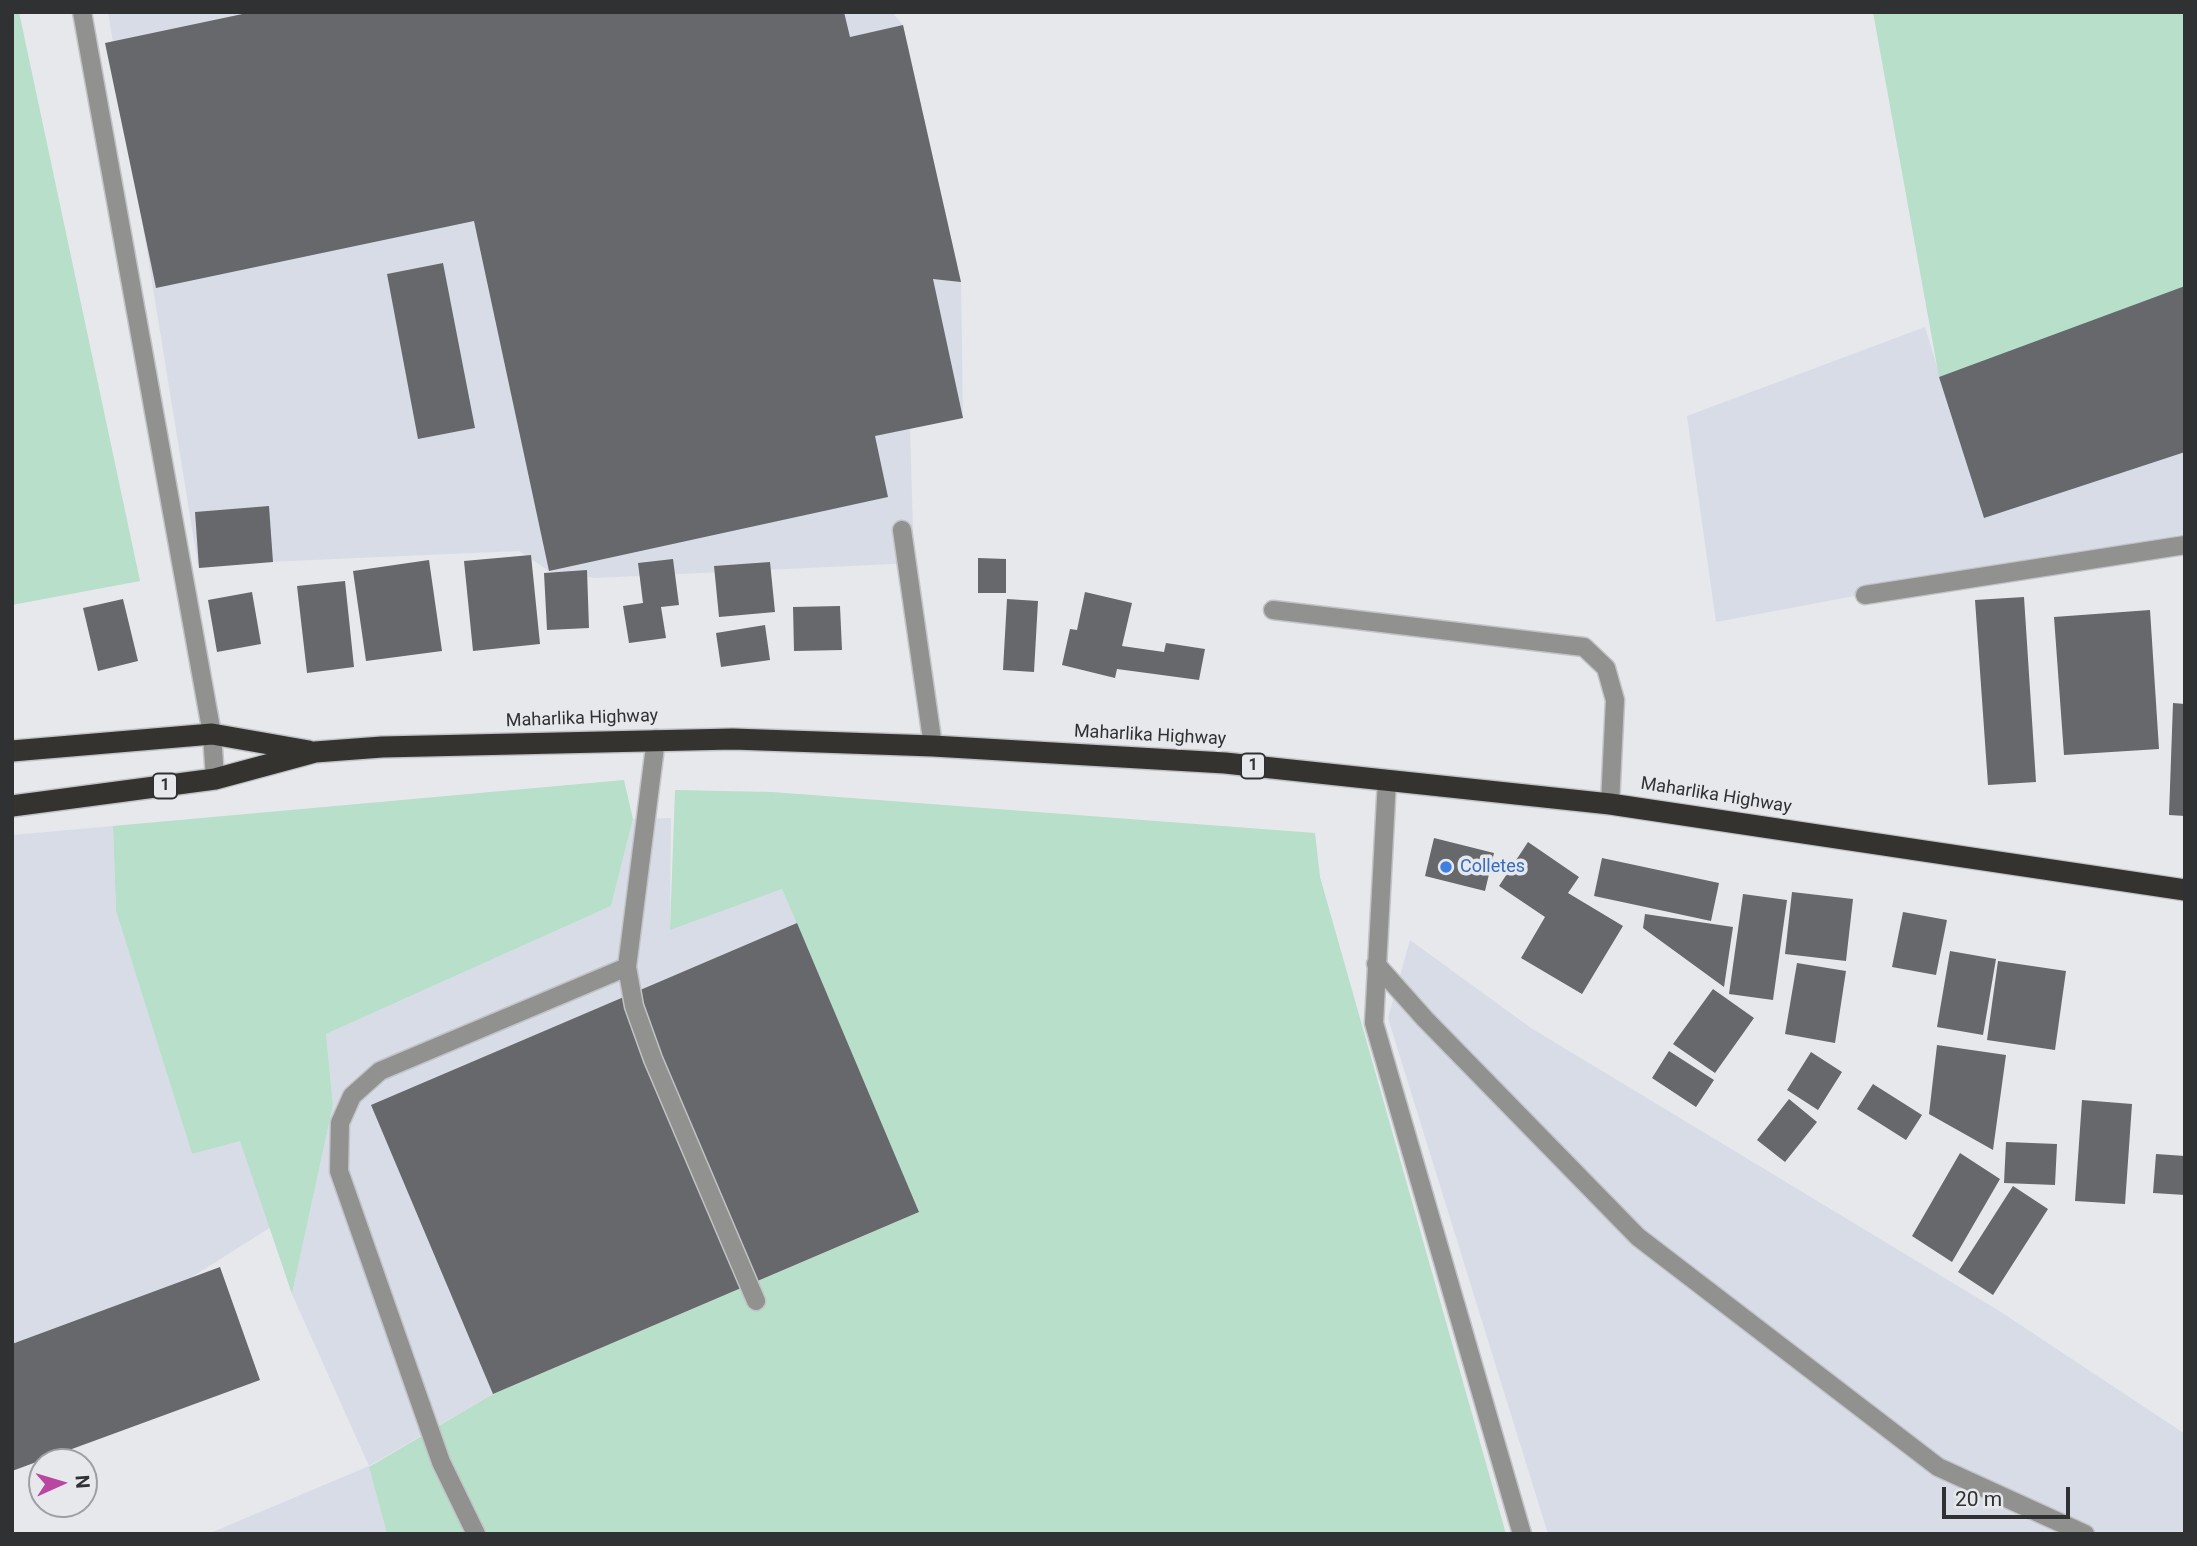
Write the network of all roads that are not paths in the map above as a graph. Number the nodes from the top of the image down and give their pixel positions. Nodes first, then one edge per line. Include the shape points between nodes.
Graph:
1 (82, 12) edge
2 (902, 530) dead end
3 (2185, 545) edge
4 (1865, 595) dead end
5 (1273, 610) dead end
6 (212, 734) junction
7 (656, 739) junction
8 (933, 746) junction
9 (12, 751) edge
10 (315, 752) junction
11 (215, 779) junction
12 (1387, 780) junction
13 (1610, 804) junction
14 (12, 806) edge
15 (2185, 890) edge
16 (1376, 964) junction
17 (627, 967) junction
18 (756, 1301) dead end
19 (476, 1534) edge
20 (1522, 1534) edge
21 (2085, 1534) edge

1 - 6 street
2 - 8 street
3 - 4 street
5 - 13 street via 1584,647 1606,668 1615,701
6 - 9 highway, Maharlika Highway / 1
6 - 10 highway, Maharlika Highway / 1
6 - 11 street
7 - 8 highway, Maharlika Highway / 1
7 - 10 highway, Maharlika Highway / 1
7 - 17 street
8 - 12 highway, Maharlika Highway / 1 via 1226,763
10 - 11 highway, Maharlika Highway / 1
11 - 14 highway, Maharlika Highway / 1
12 - 13 highway, Maharlika Highway / 1
12 - 16 street
13 - 15 highway, Maharlika Highway / 1
16 - 20 street via 1374,1023
16 - 21 street via 1638,1237 1938,1466
17 - 18 street via 634,1006 653,1059
17 - 19 street via 380,1071 352,1096 340,1123 339,1171 441,1462

